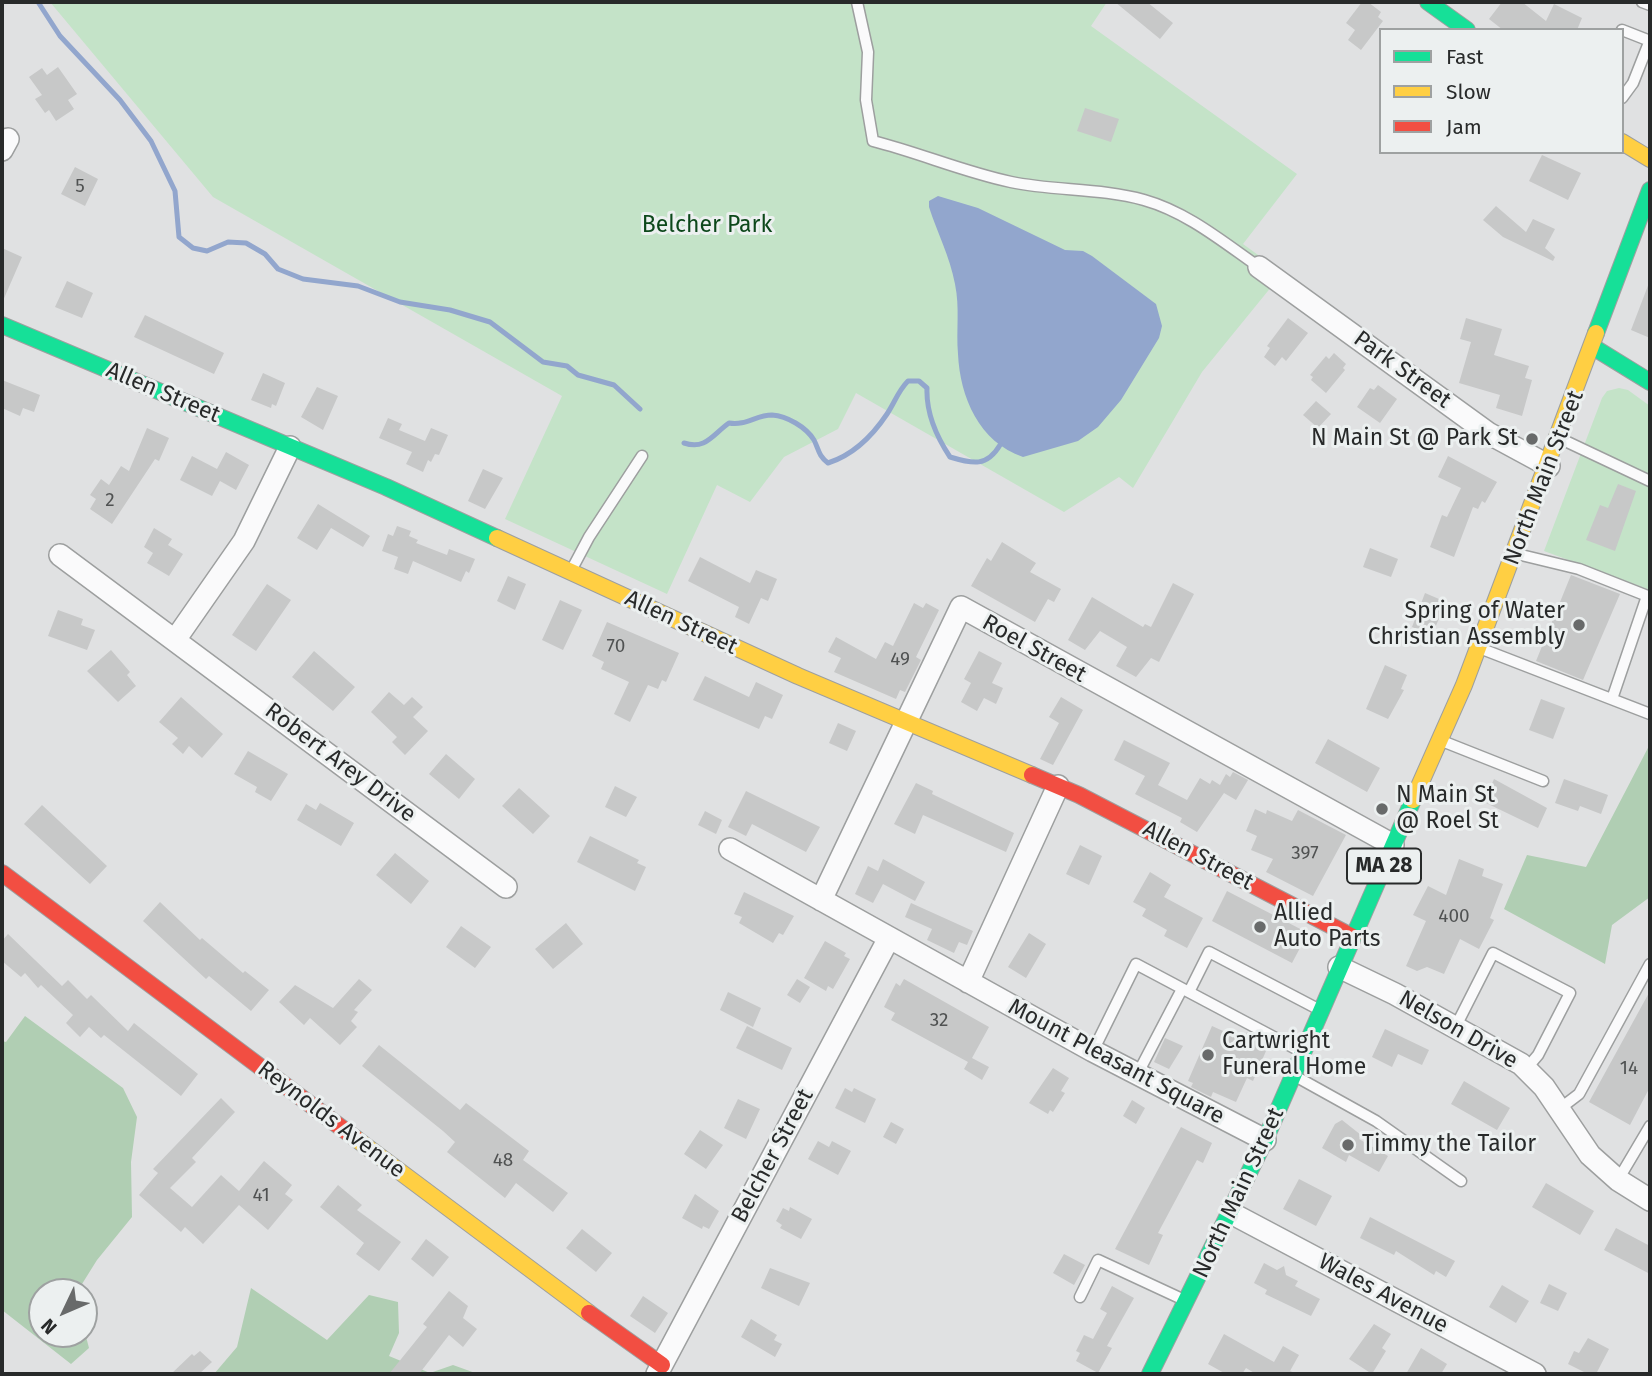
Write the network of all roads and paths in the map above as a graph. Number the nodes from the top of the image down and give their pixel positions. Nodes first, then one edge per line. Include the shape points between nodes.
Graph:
1 (857, 2) edge
2 (1428, 2) edge
3 (1642, 2) edge
4 (1650, 5) edge
5 (1464, 28) edge
6 (1624, 31) edge
7 (1650, 41) edge
8 (1624, 95) edge
9 (1624, 143) edge
10 (1650, 159) edge
11 (1650, 190) edge
12 (1646, 218) edge
13 (1259, 267) joint
14 (2, 325) edge
15 (1593, 347) junction
16 (1650, 382) edge
17 (1559, 438) junction
18 (289, 447) junction
19 (642, 456) dead end
20 (1549, 466) junction
21 (1650, 481) edge
22 (1516, 553) junction
23 (60, 555) dead end
24 (571, 572) junction
25 (1648, 596) edge
26 (175, 640) junction
27 (1479, 648) junction
28 (1612, 699) junction
29 (1650, 714) edge
30 (905, 722) junction
31 (1440, 740) junction
32 (1543, 780) dead end
33 (1058, 786) junction
34 (1393, 845) junction
35 (730, 849) dead end
36 (2, 873) edge
37 (506, 887) dead end
38 (821, 900) junction
39 (1353, 937) junction
40 (889, 938) junction
41 (1650, 964) edge
42 (1339, 967) junction
43 (968, 982) junction
44 (1186, 990) junction
45 (1320, 1011) junction
46 (1456, 1026) junction
47 (1093, 1051) junction
48 (1302, 1053) junction
49 (1526, 1069) junction
50 (1137, 1074) junction
51 (1293, 1075) junction
52 (1558, 1110) junction
53 (1650, 1126) edge
54 (1265, 1140) junction
55 (1618, 1180) junction
56 (1461, 1181) dead end
57 (1650, 1199) edge
58 (1231, 1213) junction
59 (1080, 1297) dead end
60 (1187, 1301) junction
61 (660, 1370) edge
62 (1150, 1374) edge
63 (1535, 1374) edge

1 - 13 lane via 868,52 866,100 873,141 1014,183 1142,200 1172,210
2 - 5 street
3 - 4 lane
6 - 7 lane
7 - 8 lane
9 - 10 street
11 - 12 street, North Main Street / MA 28
12 - 15 street, North Main Street / MA 28
13 - 20 street, Park Street via 1488,433
14 - 18 street, Allen Street
15 - 16 street
15 - 17 street, North Main Street / MA 28
17 - 20 street, North Main Street / MA 28
17 - 21 lane
18 - 24 street, Allen Street
18 - 26 street via 244,541
19 - 24 lane
20 - 22 street, North Main Street / MA 28
22 - 25 lane via 1579,569
22 - 27 street, North Main Street / MA 28
23 - 26 street, Robert Arey Drive
24 - 30 street, Allen Street
25 - 28 lane
26 - 37 street, Robert Arey Drive
27 - 28 lane
27 - 31 street, North Main Street / MA 28
28 - 29 lane
30 - 33 street, Allen Street
30 - 34 street, Roel Street via 961,607
30 - 38 street, Roel Street
31 - 32 lane
31 - 34 street, North Main Street / MA 28
33 - 39 street, Allen Street
33 - 43 street
34 - 39 street, North Main Street / MA 28
35 - 38 street, Mount Pleasant Square
36 - 61 street, Reynolds Avenue
38 - 40 street, Mount Pleasant Square
39 - 42 street, North Main Street / MA 28
40 - 43 street, Mount Pleasant Square
40 - 61 street, Belcher Street
41 - 52 lane via 1579,1094
42 - 45 street, North Main Street / MA 28
42 - 46 street, Nelson Drive
43 - 47 street, Mount Pleasant Square
44 - 45 lane via 1209,952
44 - 47 lane via 1136,964
44 - 48 lane
44 - 50 lane
45 - 48 street, North Main Street / MA 28
46 - 49 street, Nelson Drive
46 - 49 lane via 1493,953 1570,993
47 - 50 street, Mount Pleasant Square
48 - 51 street, North Main Street / MA 28
49 - 52 street, Nelson Drive
50 - 54 street, Mount Pleasant Square
51 - 54 street, North Main Street / MA 28
51 - 56 lane via 1376,1121
52 - 55 street, Nelson Drive via 1581,1145
53 - 55 lane
54 - 58 street, North Main Street / MA 28
55 - 57 street, Nelson Drive
58 - 60 street, North Main Street / MA 28
58 - 63 street, Wales Avenue
59 - 60 lane via 1098,1260
60 - 62 street, North Main Street / MA 28

